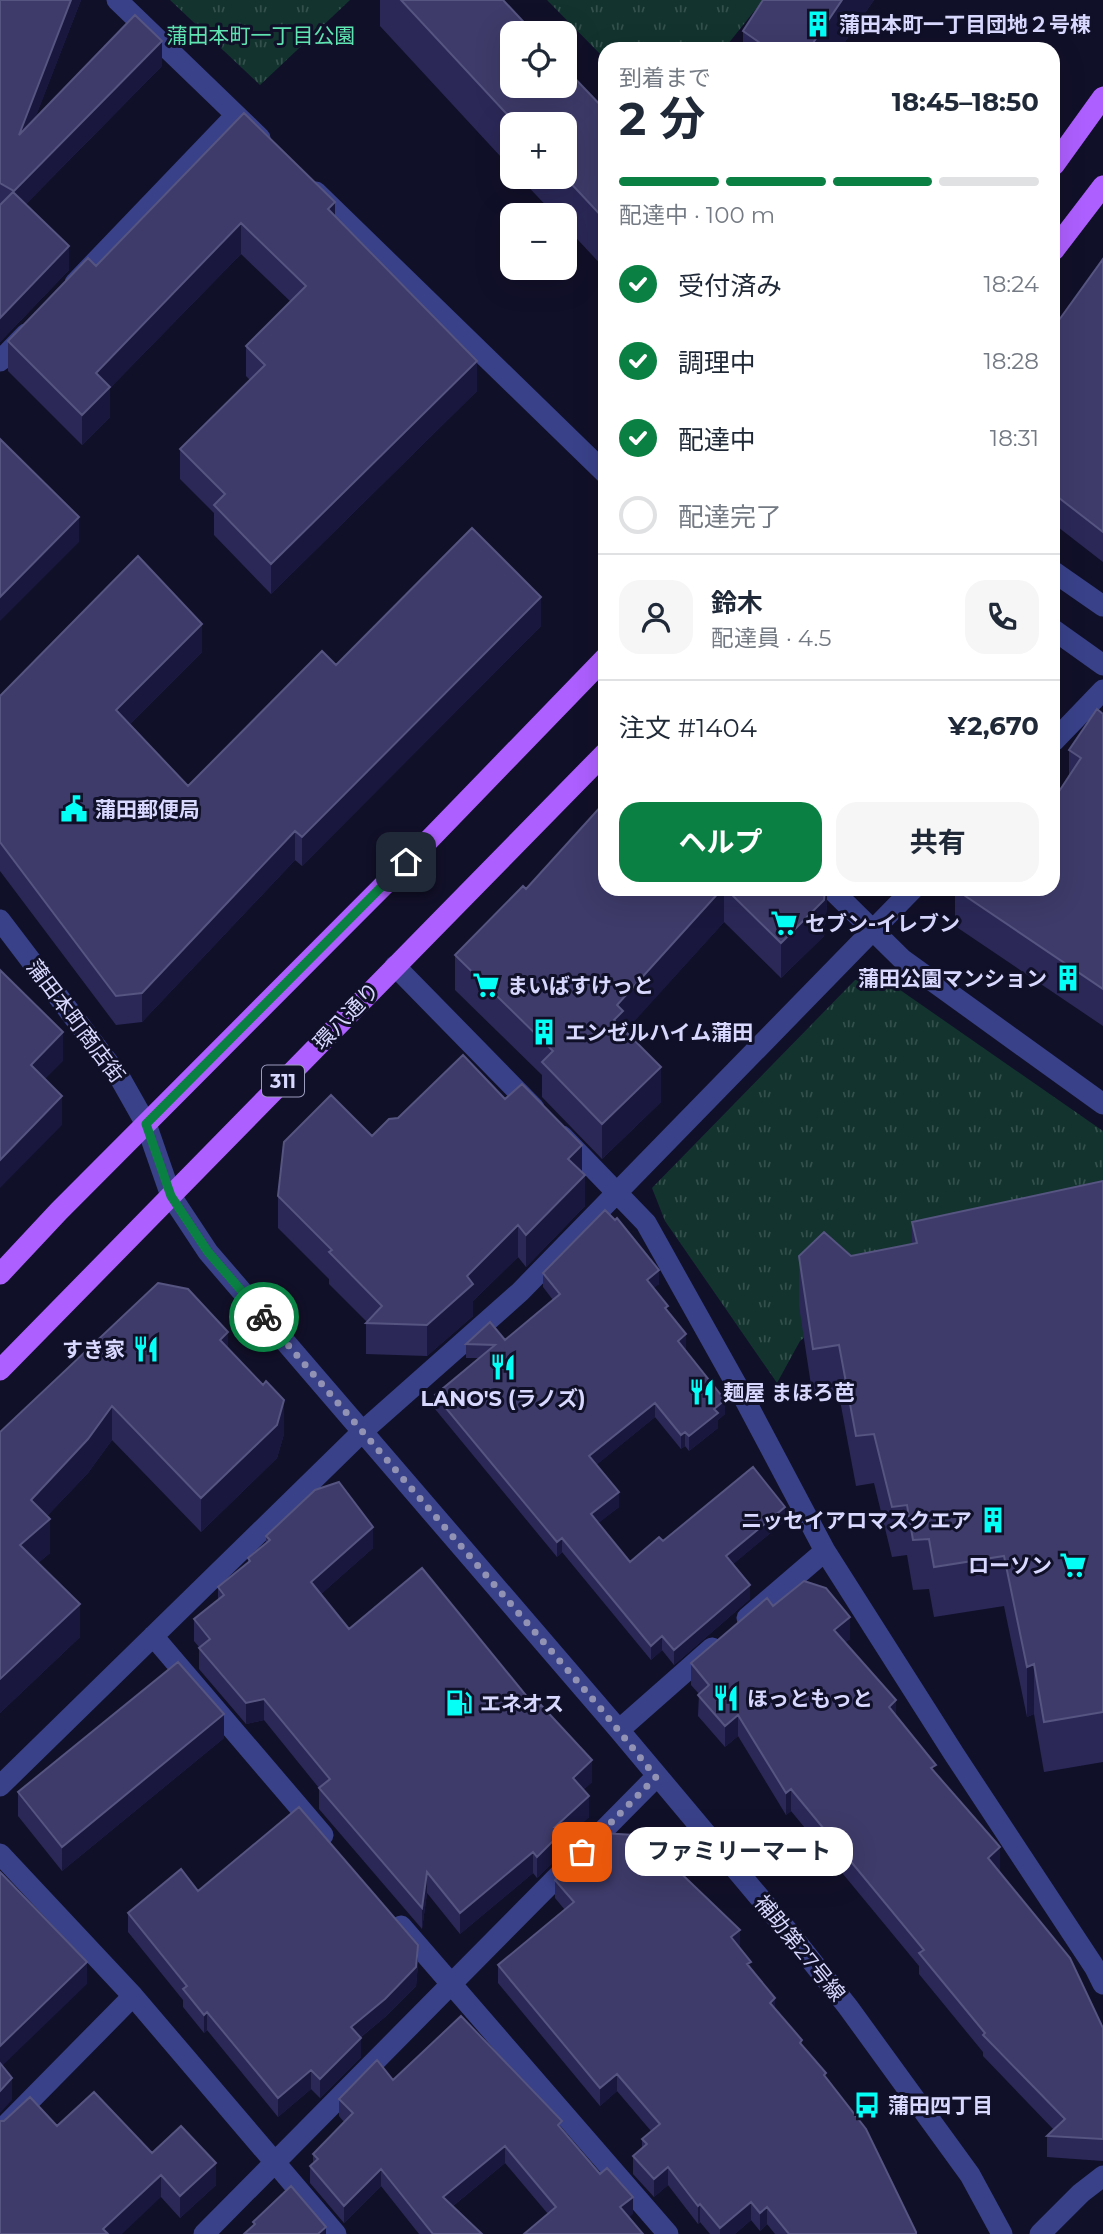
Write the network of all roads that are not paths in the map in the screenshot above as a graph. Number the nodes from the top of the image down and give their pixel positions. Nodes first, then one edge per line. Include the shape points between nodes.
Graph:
1 (117, 0) edge
2 (1103, 97) edge
3 (236, 115) junction
4 (274, 152) edge
5 (1060, 156) edge
6 (303, 179) edge
7 (1103, 186) edge
8 (1060, 242) edge
9 (57, 301) edge
10 (38, 321) edge
11 (0, 361) edge
12 (598, 466) edge
13 (1060, 576) edge
14 (1103, 606) edge
15 (1060, 634) edge
16 (598, 665) edge
17 (1103, 665) edge
18 (1103, 690) edge
19 (1060, 735) edge
20 (598, 760) edge
21 (838, 896) edge
22 (906, 896) edge
23 (0, 920) edge
24 (873, 931) junction
25 (395, 966) junction
26 (1103, 1104) edge
27 (146, 1124) junction
28 (617, 1192) junction
29 (171, 1196) junction
30 (0, 1274) edge
31 (0, 1370) edge
32 (363, 1431) junction
33 (825, 1550) junction
34 (153, 1636) junction
35 (619, 1730) junction
36 (656, 1777) junction
37 (0, 1786) edge
38 (333, 1847) edge
39 (0, 1854) edge
40 (387, 1909) edge
41 (1103, 1984) edge
42 (452, 1985) junction
43 (133, 1996) junction
44 (0, 2131) edge
45 (274, 2162) junction
46 (1103, 2176) edge
47 (204, 2234) edge
48 (337, 2234) edge
49 (667, 2234) edge
50 (1002, 2234) edge
51 (1040, 2234) edge

1 - 3 street
2 - 5 main road
3 - 4 street
3 - 9 street
6 - 12 street
7 - 8 main road
10 - 11 street
13 - 14 street
15 - 17 street
16 - 27 main road
18 - 19 street
20 - 25 main road, 環八通り / 311
21 - 24 street
22 - 24 street
23 - 27 street, 蒲田本町商店街 via 120,1078
24 - 26 street via 902,959
24 - 28 street
25 - 28 street
25 - 29 main road, 環八通り / 311
27 - 29 street, 蒲田本町商店街
27 - 30 main road
28 - 32 street via 520,1292
28 - 33 street via 646,1223
29 - 31 main road, 環八通り / 311
29 - 32 street, 補助第27号線 via 208,1252
32 - 34 street
32 - 35 street, 補助第27号線
33 - 35 street
33 - 41 street
34 - 37 street
34 - 38 street
35 - 36 street, 補助第27号線
36 - 42 street
36 - 50 street, 補助第27号線 via 848,2007 970,2175
39 - 43 street
40 - 42 street
42 - 45 street
42 - 49 street
43 - 44 street
43 - 45 street
45 - 47 street
45 - 48 street
46 - 51 street

